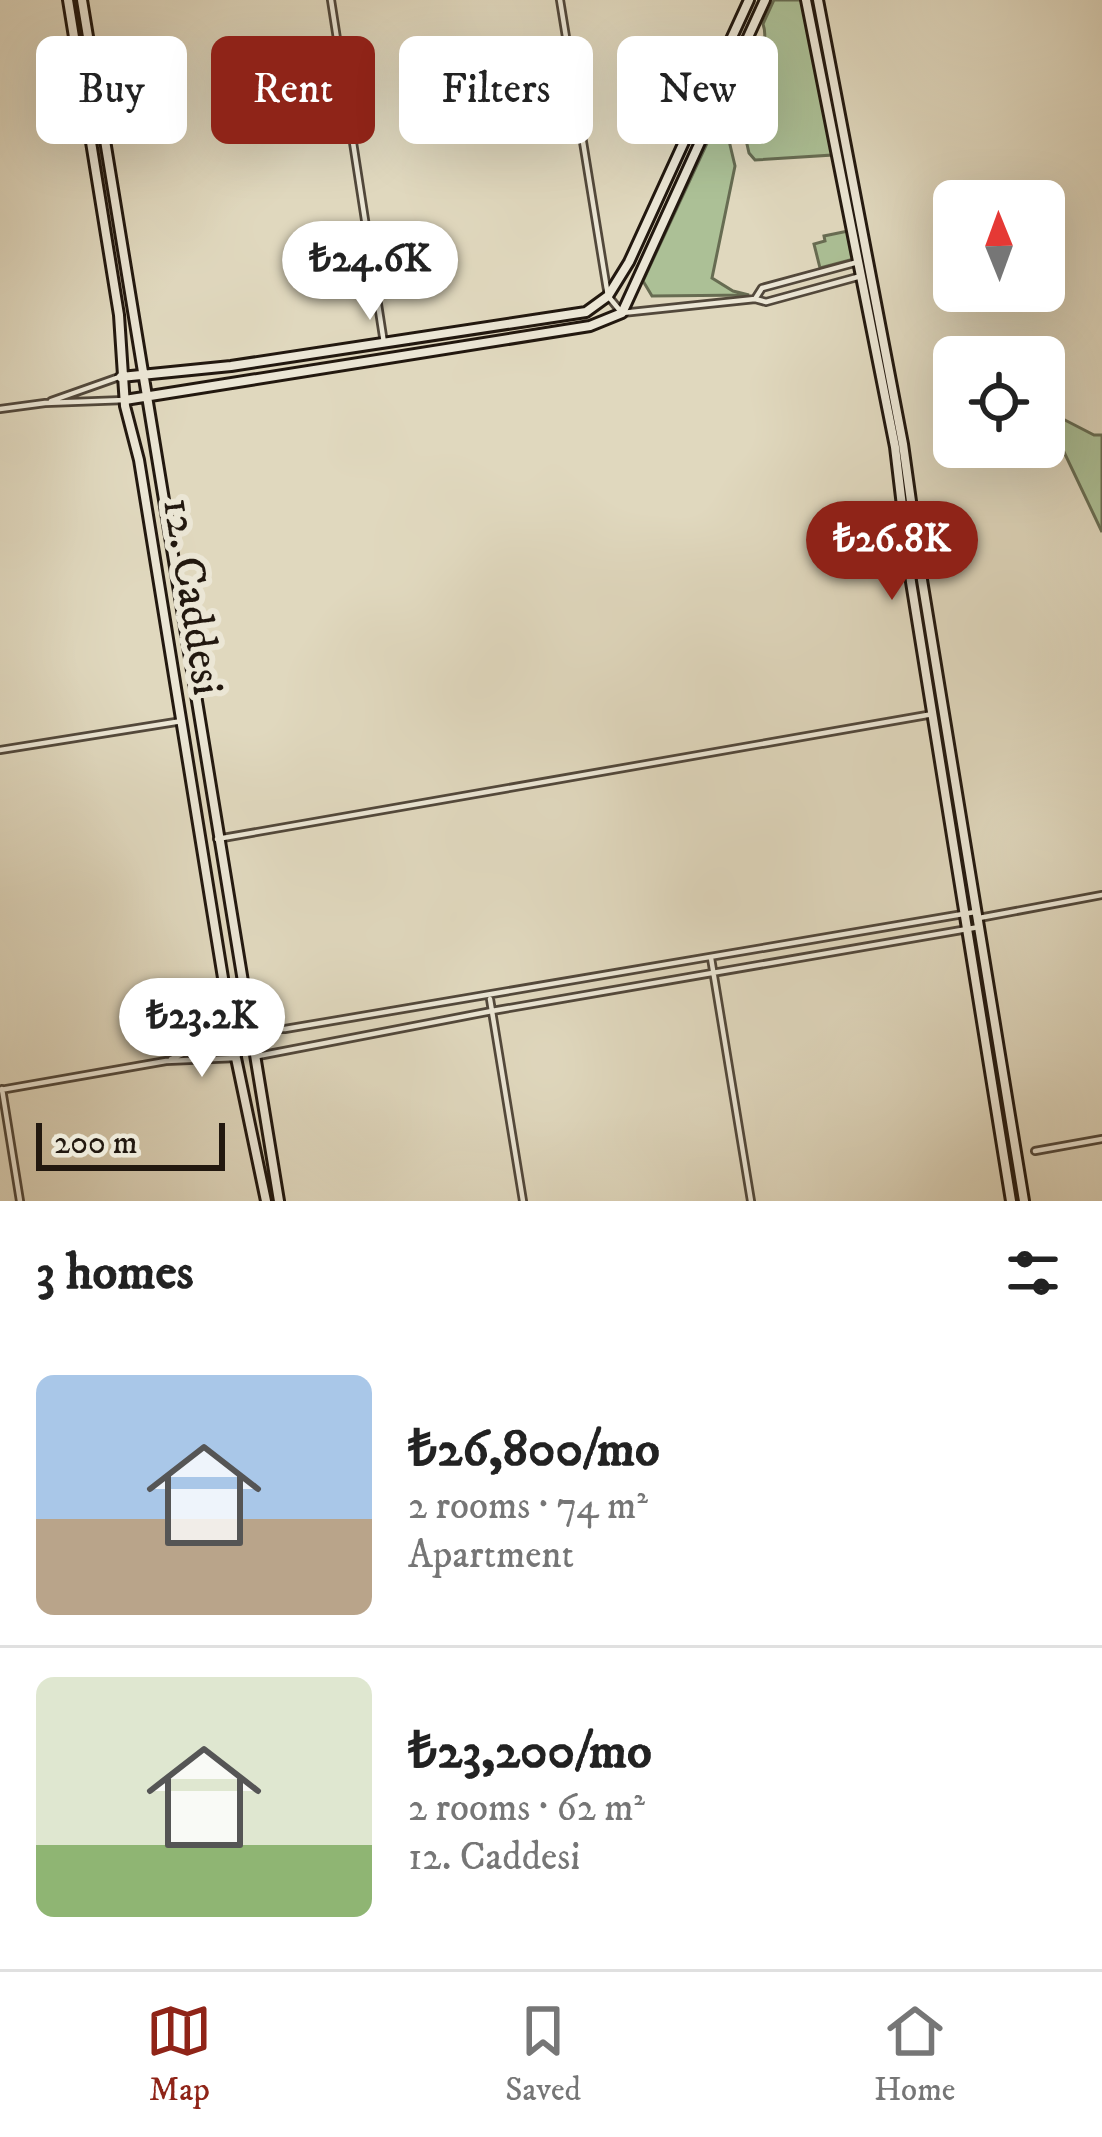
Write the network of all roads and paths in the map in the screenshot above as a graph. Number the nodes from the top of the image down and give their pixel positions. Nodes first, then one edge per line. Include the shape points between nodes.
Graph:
1 (68, 0) edge
2 (82, 0) edge
3 (331, 0) edge
4 (560, 0) edge
5 (749, 0) edge
6 (766, 0) edge
7 (806, 0) edge
8 (818, 0) edge
9 (858, 262) junction
10 (861, 276) junction
11 (608, 296) junction
12 (755, 299) junction
13 (622, 313) junction
14 (384, 343) junction
15 (387, 356) junction
16 (142, 374) junction
17 (122, 376) junction
18 (146, 398) junction
19 (124, 400) junction
20 (45, 403) junction
21 (0, 409) edge
22 (932, 714) junction
23 (182, 721) junction
24 (0, 750) edge
25 (218, 839) junction
26 (1102, 896) edge
27 (963, 914) junction
28 (979, 919) junction
29 (964, 929) junction
30 (711, 957) junction
31 (713, 971) junction
32 (490, 997) junction
33 (492, 1011) junction
34 (253, 1029) junction
35 (232, 1033) junction
36 (258, 1056) junction
37 (236, 1058) junction
38 (166, 1061) junction
39 (1, 1089) edge
40 (1009, 1111) junction
41 (996, 1113) junction
42 (1102, 1139) edge
43 (1035, 1151) dead end
44 (20, 1201) edge
45 (266, 1201) edge
46 (279, 1201) edge
47 (524, 1201) edge
48 (751, 1201) edge
49 (1011, 1201) edge
50 (1024, 1201) edge

1 - 17 street, 12. Caddesi
2 - 16 street, 12. Caddesi
3 - 14 street
4 - 11 street
5 - 11 street
6 - 13 street
7 - 9 street
8 - 28 street via 903,444
9 - 10 street
9 - 12 street via 762,288
10 - 12 street
10 - 22 street via 895,447
11 - 13 street
11 - 14 street via 586,313
12 - 13 street
13 - 15 street via 590,326
14 - 15 street
14 - 16 street
15 - 18 street
16 - 17 street
16 - 18 street, 12. Caddesi
17 - 19 street, 12. Caddesi
17 - 20 street
18 - 19 street
18 - 25 street, 12. Caddesi
19 - 20 street
19 - 23 street, 12. Caddesi
20 - 21 street
22 - 25 street
22 - 27 street
23 - 24 street
23 - 35 street, 12. Caddesi
25 - 34 street, 12. Caddesi
26 - 28 street
27 - 28 street
27 - 29 street
27 - 30 street
28 - 29 street
28 - 40 street
29 - 31 street
29 - 41 street
30 - 31 street
30 - 32 street
31 - 33 street
31 - 48 street
32 - 33 street
32 - 34 street
33 - 36 street
33 - 47 street
34 - 35 street
34 - 36 street, 12. Caddesi
35 - 37 street, 12. Caddesi
35 - 38 street
36 - 37 street
36 - 46 street, 12. Caddesi
37 - 38 street
37 - 45 street, 12. Caddesi
38 - 39 street
39 - 44 street
40 - 41 street
40 - 50 street
41 - 49 street
42 - 43 street

